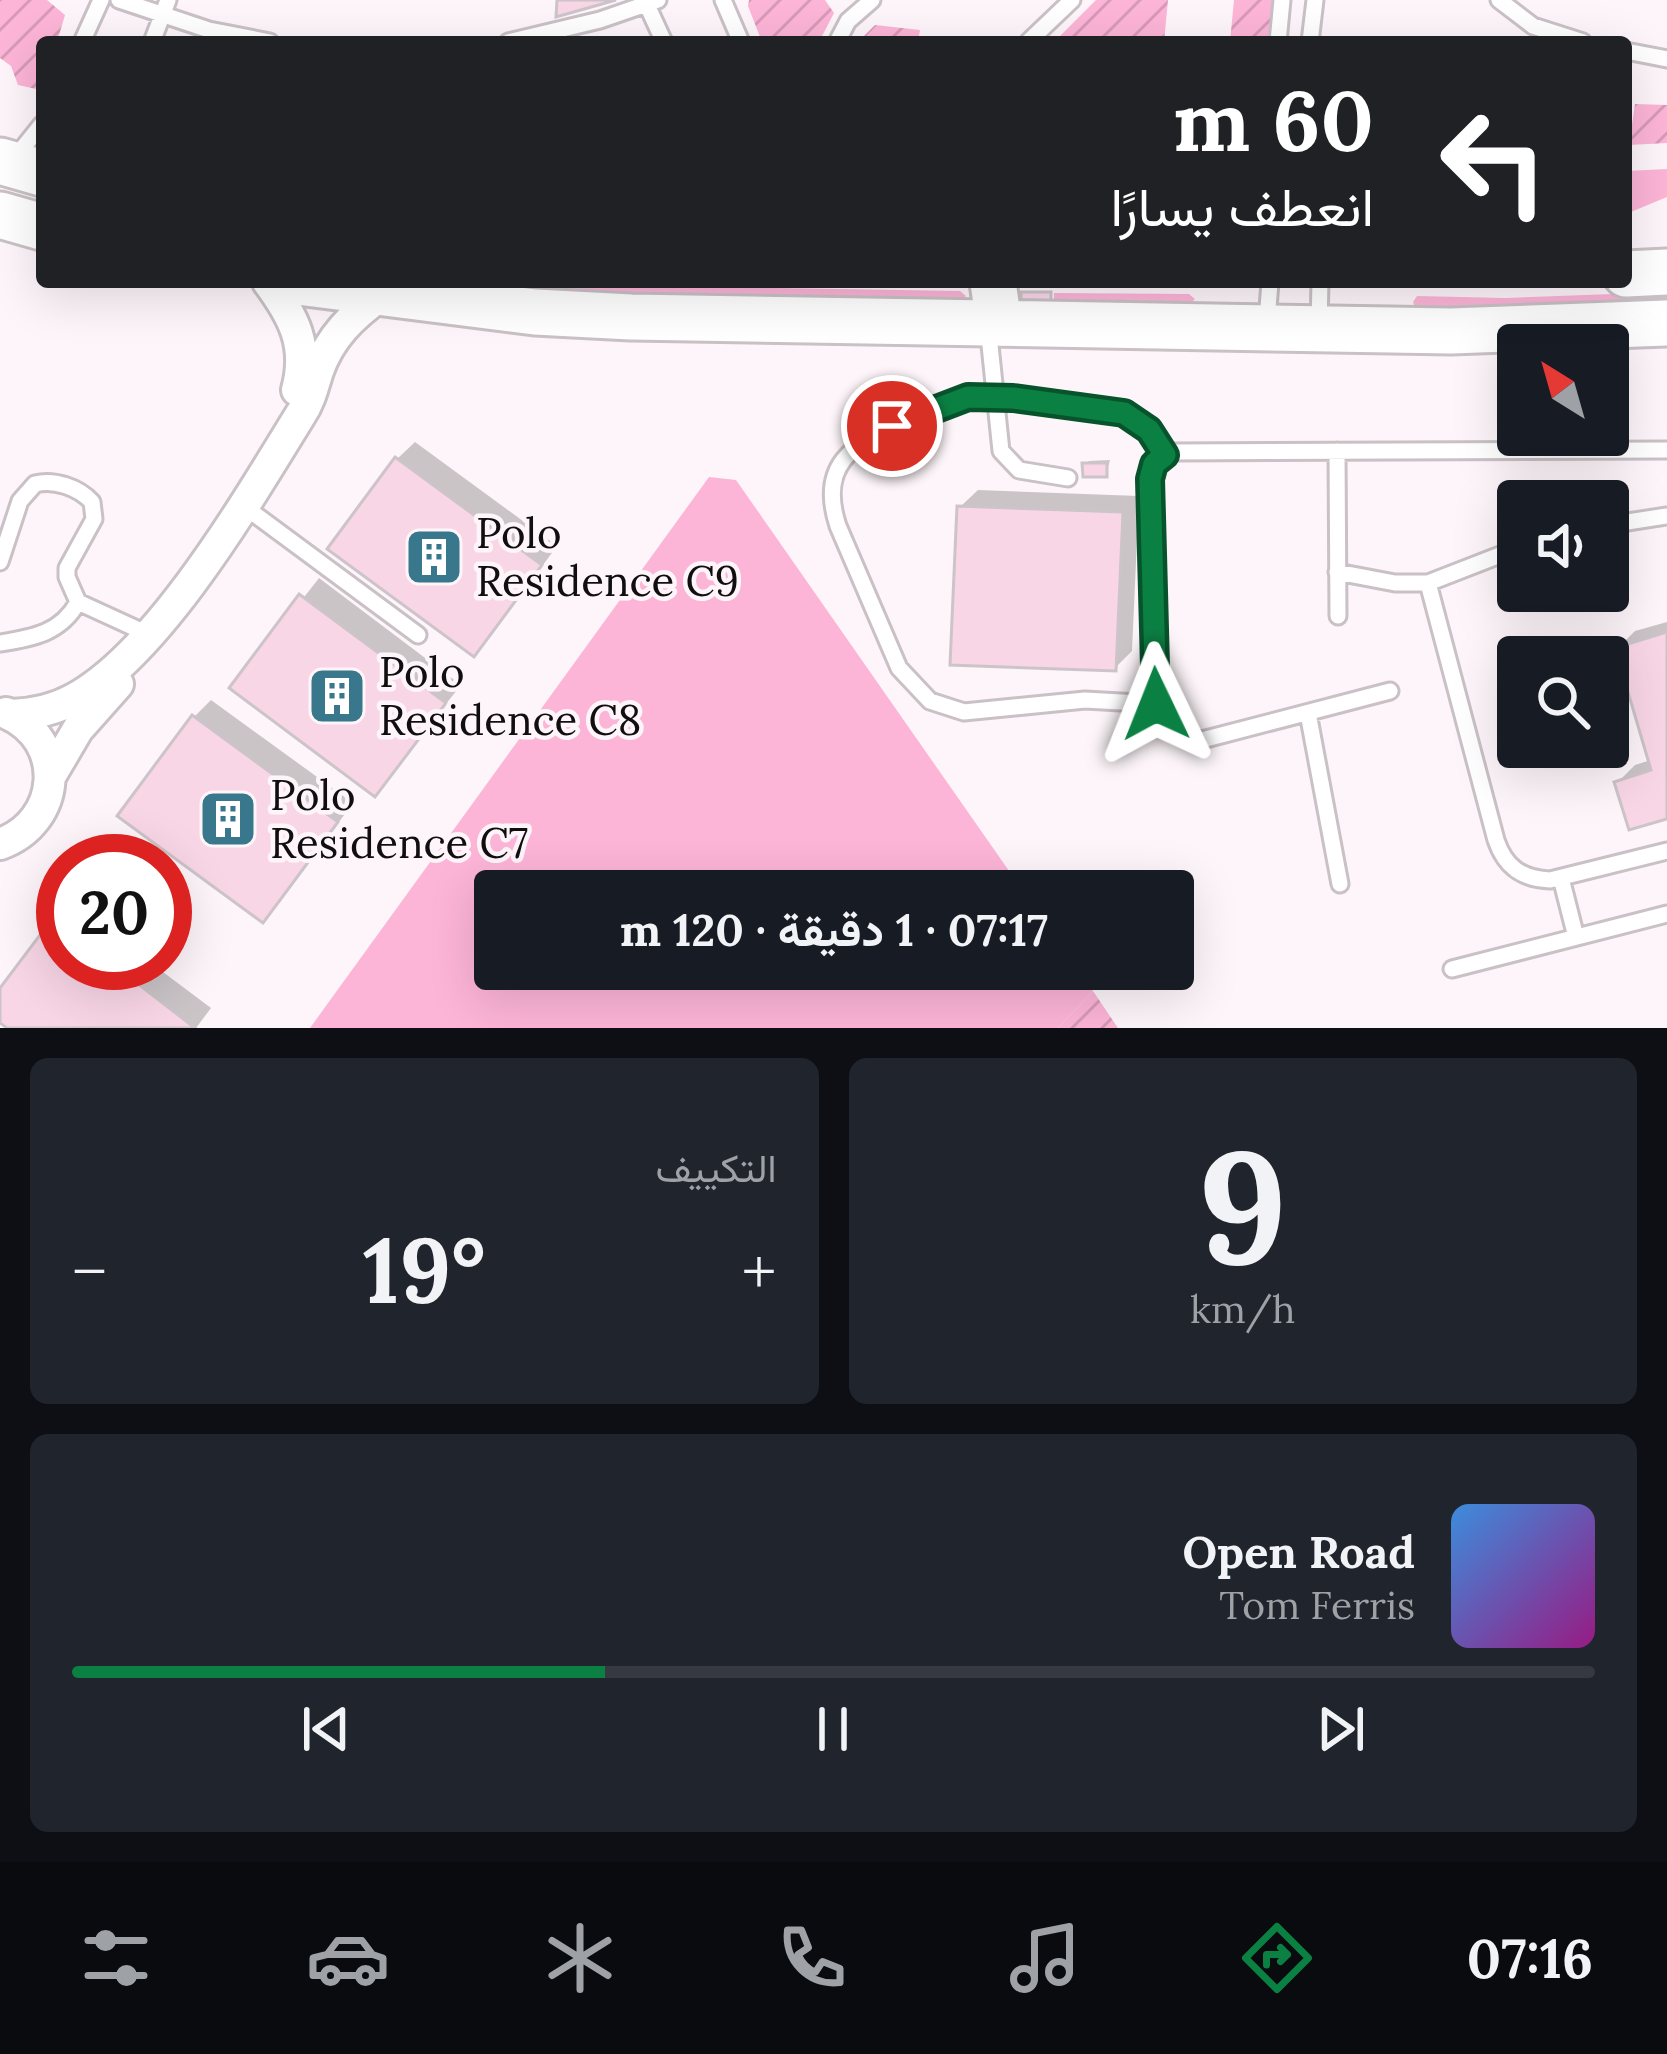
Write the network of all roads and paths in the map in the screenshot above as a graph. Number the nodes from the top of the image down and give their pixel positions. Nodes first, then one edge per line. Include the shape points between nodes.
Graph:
1 (101, 0) edge
2 (119, 0) edge
3 (723, 0) edge
4 (872, 0) edge
5 (1072, 0) edge
6 (1282, 0) edge
7 (1315, 0) edge
8 (1499, 0) edge
9 (653, 2) edge
10 (165, 8) edge
11 (85, 36) edge
12 (251, 36) edge
13 (530, 36) edge
14 (662, 36) edge
15 (738, 36) edge
16 (840, 36) edge
17 (1034, 36) edge
18 (1279, 36) edge
19 (1311, 36) edge
20 (1564, 36) edge
21 (1632, 52) edge
22 (1667, 58) edge
23 (36, 134) edge
24 (17, 166) edge
25 (0, 215) edge
26 (36, 225) edge
27 (1667, 272) edge
28 (1632, 274) edge
29 (272, 288) edge
30 (336, 288) edge
31 (1270, 288) edge
32 (1320, 288) edge
33 (381, 295) junction
34 (990, 302) edge
35 (1667, 323) edge
36 (1267, 327) junction
37 (1319, 328) junction
38 (994, 396) junction
39 (290, 432) junction
40 (1667, 449) edge
41 (1336, 451) junction
42 (1165, 455) junction
43 (1068, 478) dead end
44 (244, 507) junction
45 (1667, 516) edge
46 (1629, 522) edge
47 (1497, 556) edge
48 (0, 562) edge
49 (1337, 572) junction
50 (1428, 583) junction
51 (78, 602) junction
52 (1338, 616) dead end
53 (150, 634) junction
54 (418, 635) dead end
55 (0, 643) edge
56 (1390, 691) dead end
57 (1156, 704) junction
58 (6, 713) edge
59 (1308, 713) junction
60 (51, 775) junction
61 (1, 844) edge
62 (1667, 850) edge
63 (1561, 878) junction
64 (1340, 884) dead end
65 (1667, 914) edge
66 (1576, 937) junction
67 (1452, 969) dead end

1 - 11 lane
2 - 10 lane
3 - 15 lane
4 - 16 lane
5 - 17 lane
6 - 18 lane
7 - 19 lane
8 - 20 lane via 1533,26
9 - 13 lane
9 - 14 lane
10 - 12 lane
21 - 22 lane
23 - 24 lane
25 - 26 street
27 - 28 street
29 - 39 street via 302,350
30 - 33 street
31 - 36 lane
32 - 37 lane
33 - 34 street via 631,317
33 - 39 street via 333,340
34 - 36 street
34 - 38 lane
35 - 37 street
36 - 37 street
38 - 42 lane via 1124,413 1149,430
38 - 43 lane via 1008,462
38 - 57 lane via 917,414 868,437 838,466 832,506 898,668 930,700 964,712 1084,700
39 - 44 street
40 - 41 lane
41 - 42 lane
41 - 49 lane
42 - 57 lane via 1150,479
44 - 53 street
44 - 54 lane
45 - 46 lane
47 - 50 lane
48 - 51 lane via 26,491 46,482 79,491 95,511 67,568
49 - 50 lane
49 - 52 lane
50 - 63 lane via 1501,854 1521,875
51 - 53 lane
51 - 55 lane via 47,633
53 - 58 street via 71,700
53 - 60 street
56 - 59 lane
57 - 59 lane via 1176,733 1202,740
58 - 60 street via 36,734
59 - 64 lane
60 - 61 street via 38,818
62 - 63 lane
63 - 66 lane
65 - 66 lane
66 - 67 lane

